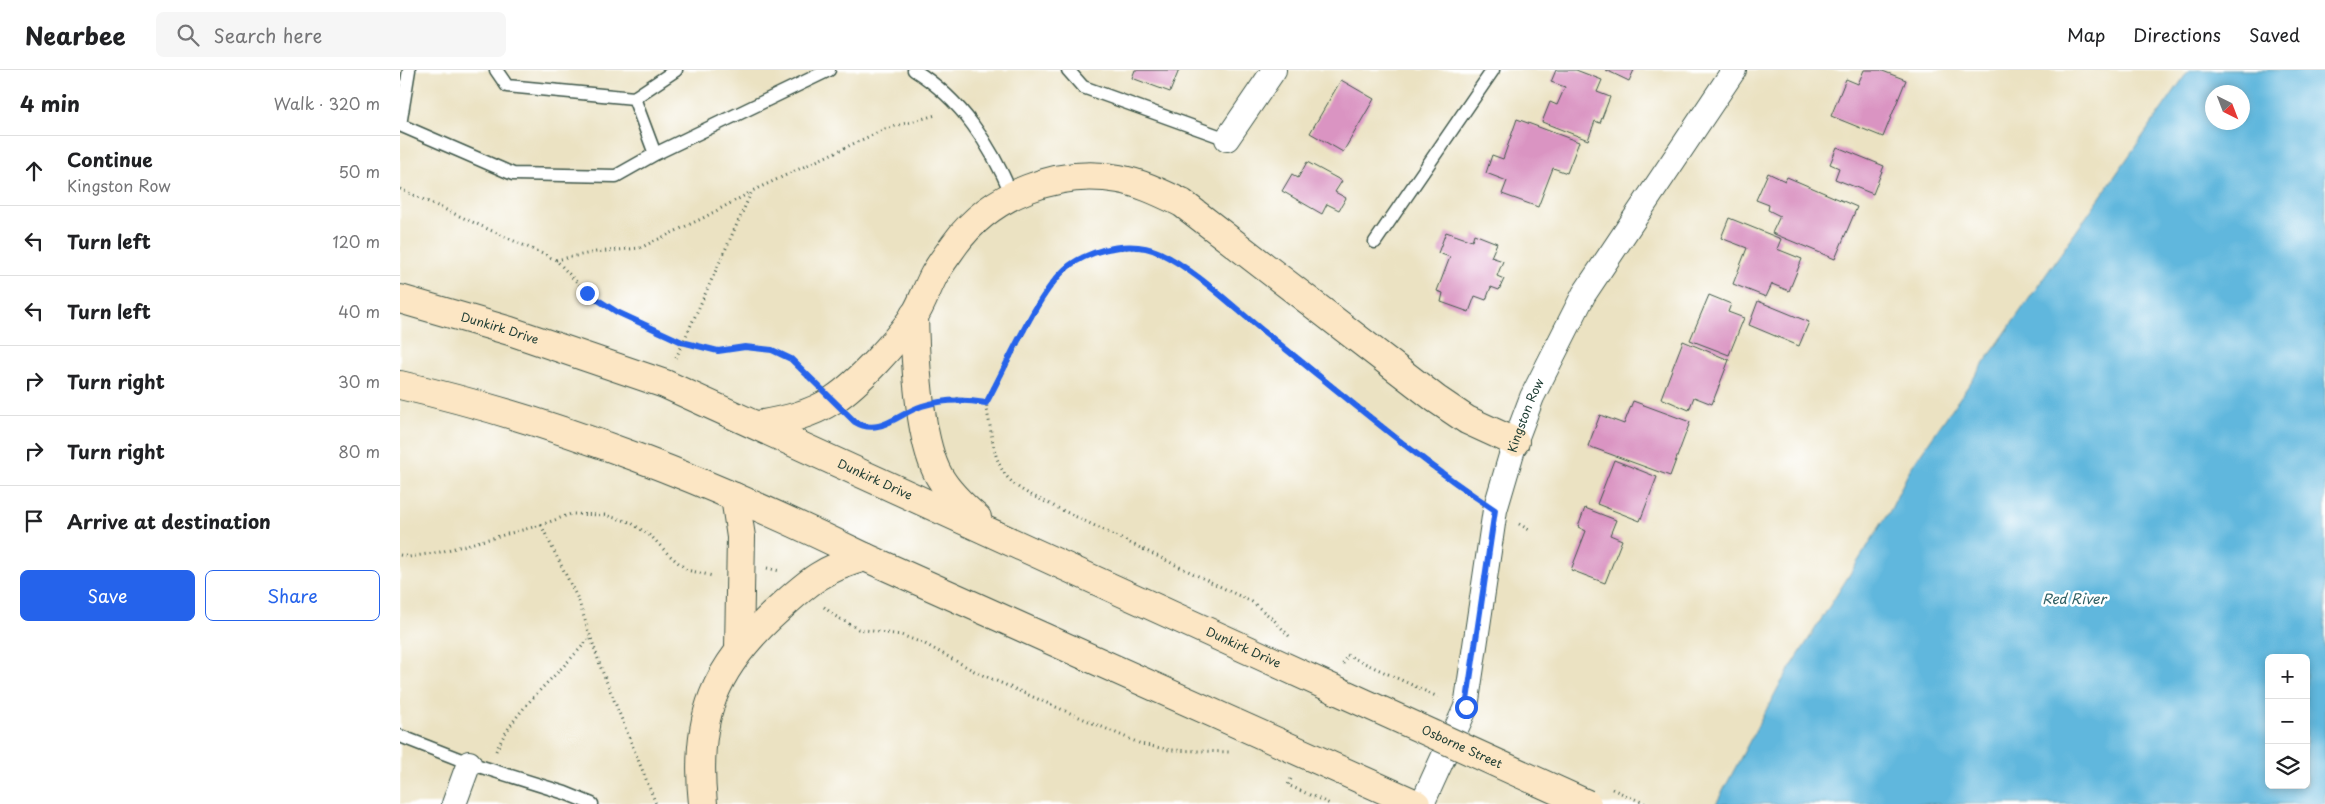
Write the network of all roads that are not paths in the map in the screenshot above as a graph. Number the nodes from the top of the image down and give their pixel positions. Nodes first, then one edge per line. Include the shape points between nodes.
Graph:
1 (409, 70) edge
2 (496, 70) edge
3 (676, 70) edge
4 (829, 70) edge
5 (914, 70) edge
6 (1068, 70) edge
7 (1274, 70) edge
8 (1493, 70) edge
9 (1734, 70) edge
10 (634, 98) junction
11 (1227, 139) joint
12 (655, 154) junction
13 (1012, 195) junction
14 (1375, 242) dead end
15 (400, 299) edge
16 (914, 315) junction
17 (400, 385) edge
18 (758, 425) junction
19 (1515, 442) junction
20 (735, 497) junction
21 (996, 534) junction
22 (865, 556) junction
23 (739, 648) junction
24 (1340, 678) joint
25 (400, 736) edge
26 (478, 766) junction
27 (454, 804) edge
28 (592, 804) edge
29 (703, 804) edge
30 (1416, 804) edge
31 (1422, 804) edge
32 (1586, 804) edge

1 - 12 lane via 400,125 513,174 616,176
2 - 10 lane via 507,86
3 - 10 lane
4 - 12 lane
5 - 13 lane via 963,112 997,160
6 - 11 lane via 1083,86
7 - 11 street
8 - 14 lane
9 - 19 street, Kingston Row via 1584,294 1547,365
10 - 12 lane
13 - 16 main road via 981,216 956,242
13 - 19 main road via 1060,179 1090,176 1143,185 1164,194 1182,203 1436,399 1467,420
15 - 18 main road, Dunkirk Drive via 510,330 665,384
16 - 18 main road via 875,361 834,400 798,417
16 - 21 main road via 927,443 939,477 964,506
17 - 20 main road via 551,426
18 - 21 main road, Dunkirk Drive
19 - 31 street, Kingston Row via 1495,510 1466,707
20 - 22 main road
20 - 23 main road via 741,537
21 - 24 main road, Dunkirk Drive
22 - 23 main road via 828,569 802,588
22 - 30 main road via 1301,764
23 - 29 main road via 708,706 700,763
24 - 32 main road, Osborne Street, bridge
25 - 26 lane
26 - 27 street
26 - 28 lane

